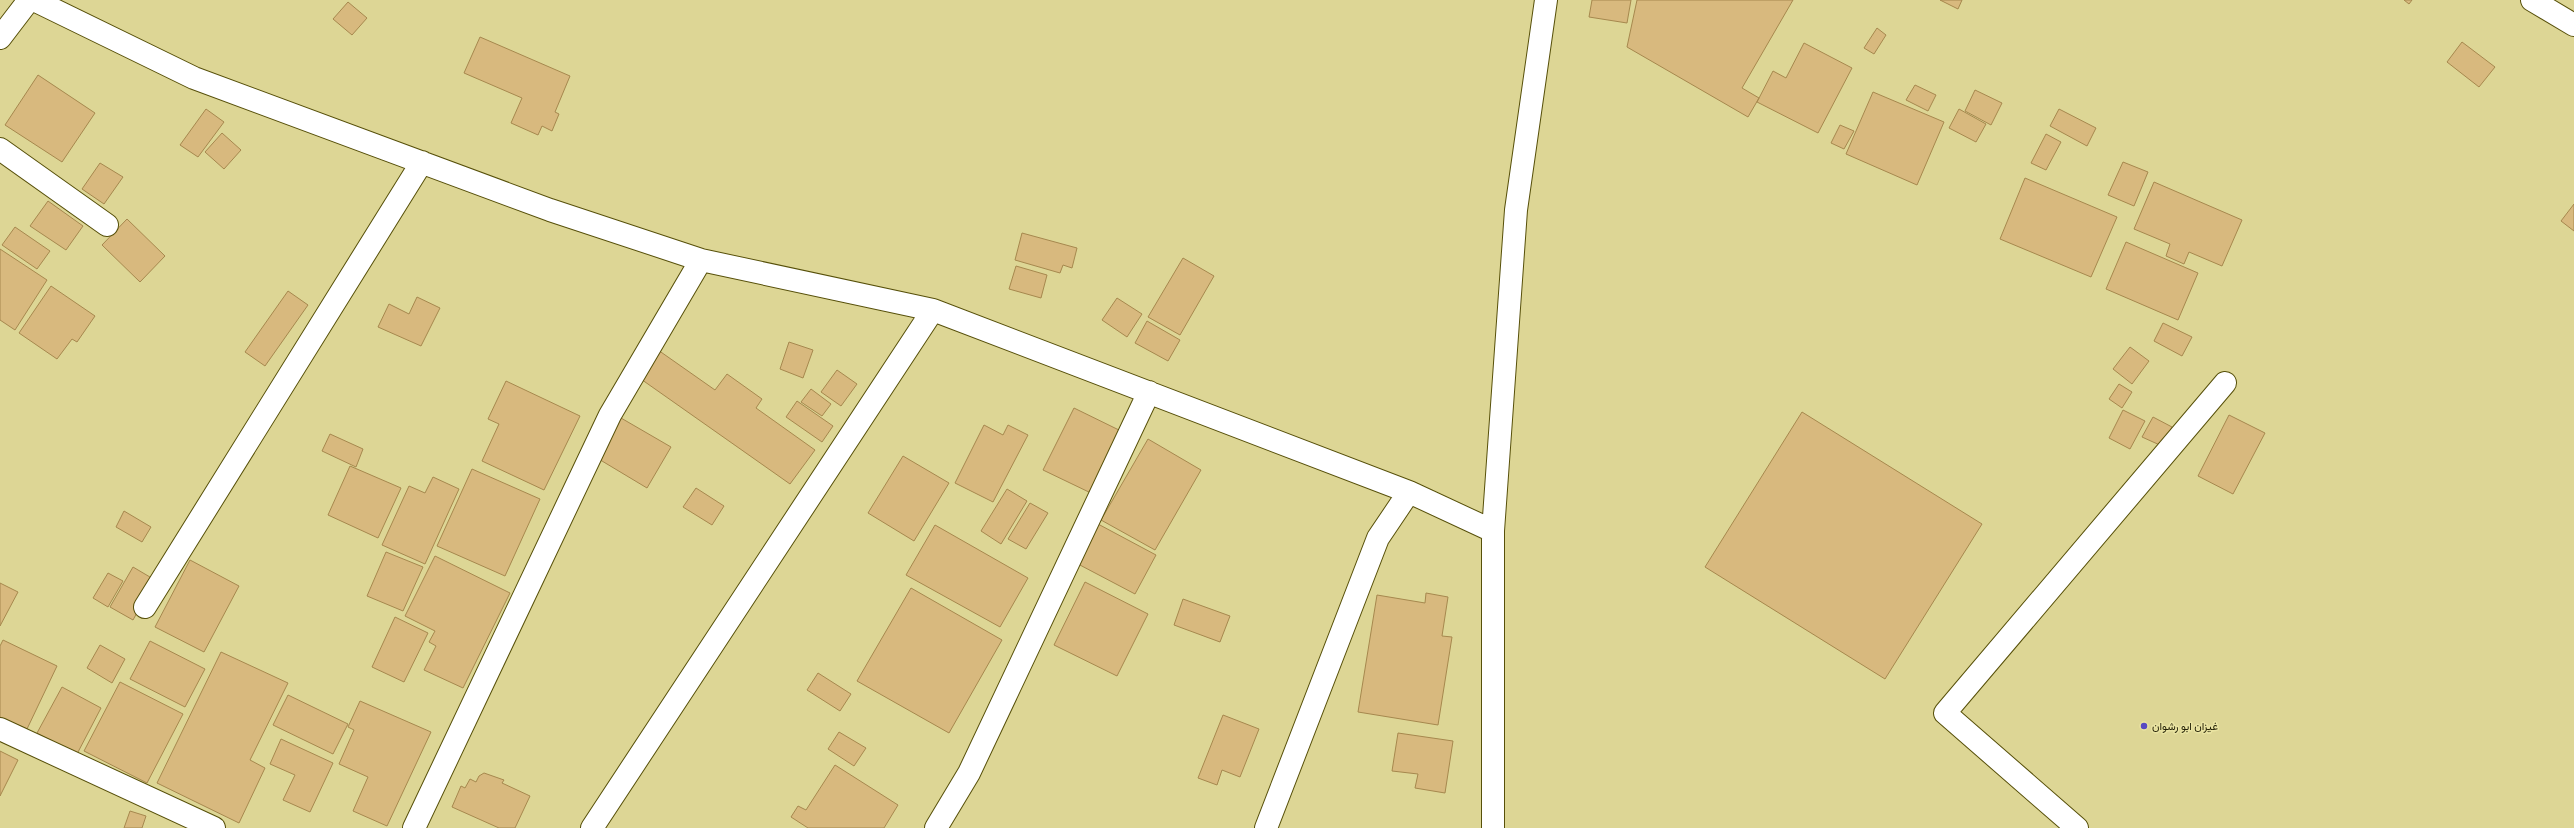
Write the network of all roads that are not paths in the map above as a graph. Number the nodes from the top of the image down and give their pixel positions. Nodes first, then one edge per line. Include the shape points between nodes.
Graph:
1 (29, 0) edge
2 (34, 0) edge
3 (1546, 0) edge
4 (2532, 0) edge
5 (2574, 25) edge
6 (0, 38) edge
7 (0, 149) edge
8 (422, 162) junction
9 (107, 225) dead end
10 (701, 260) junction
11 (933, 310) junction
12 (2225, 383) dead end
13 (1149, 392) junction
14 (1409, 492) junction
15 (1493, 531) junction
16 (145, 607) dead end
17 (0, 729) edge
18 (214, 828) edge
19 (414, 828) edge
20 (592, 828) edge
21 (936, 828) edge
22 (1266, 828) edge
23 (1493, 828) edge
24 (2077, 828) edge

1 - 6 street
2 - 8 street via 194,78
3 - 15 street via 1516,210
4 - 5 street
7 - 9 street
8 - 10 street via 550,210
8 - 16 street
10 - 11 street
10 - 19 street via 610,415
11 - 13 street
11 - 20 street
12 - 24 street via 1945,713
13 - 14 street
13 - 21 street via 969,773
14 - 15 street
14 - 22 street via 1378,538
15 - 23 street
17 - 18 street

